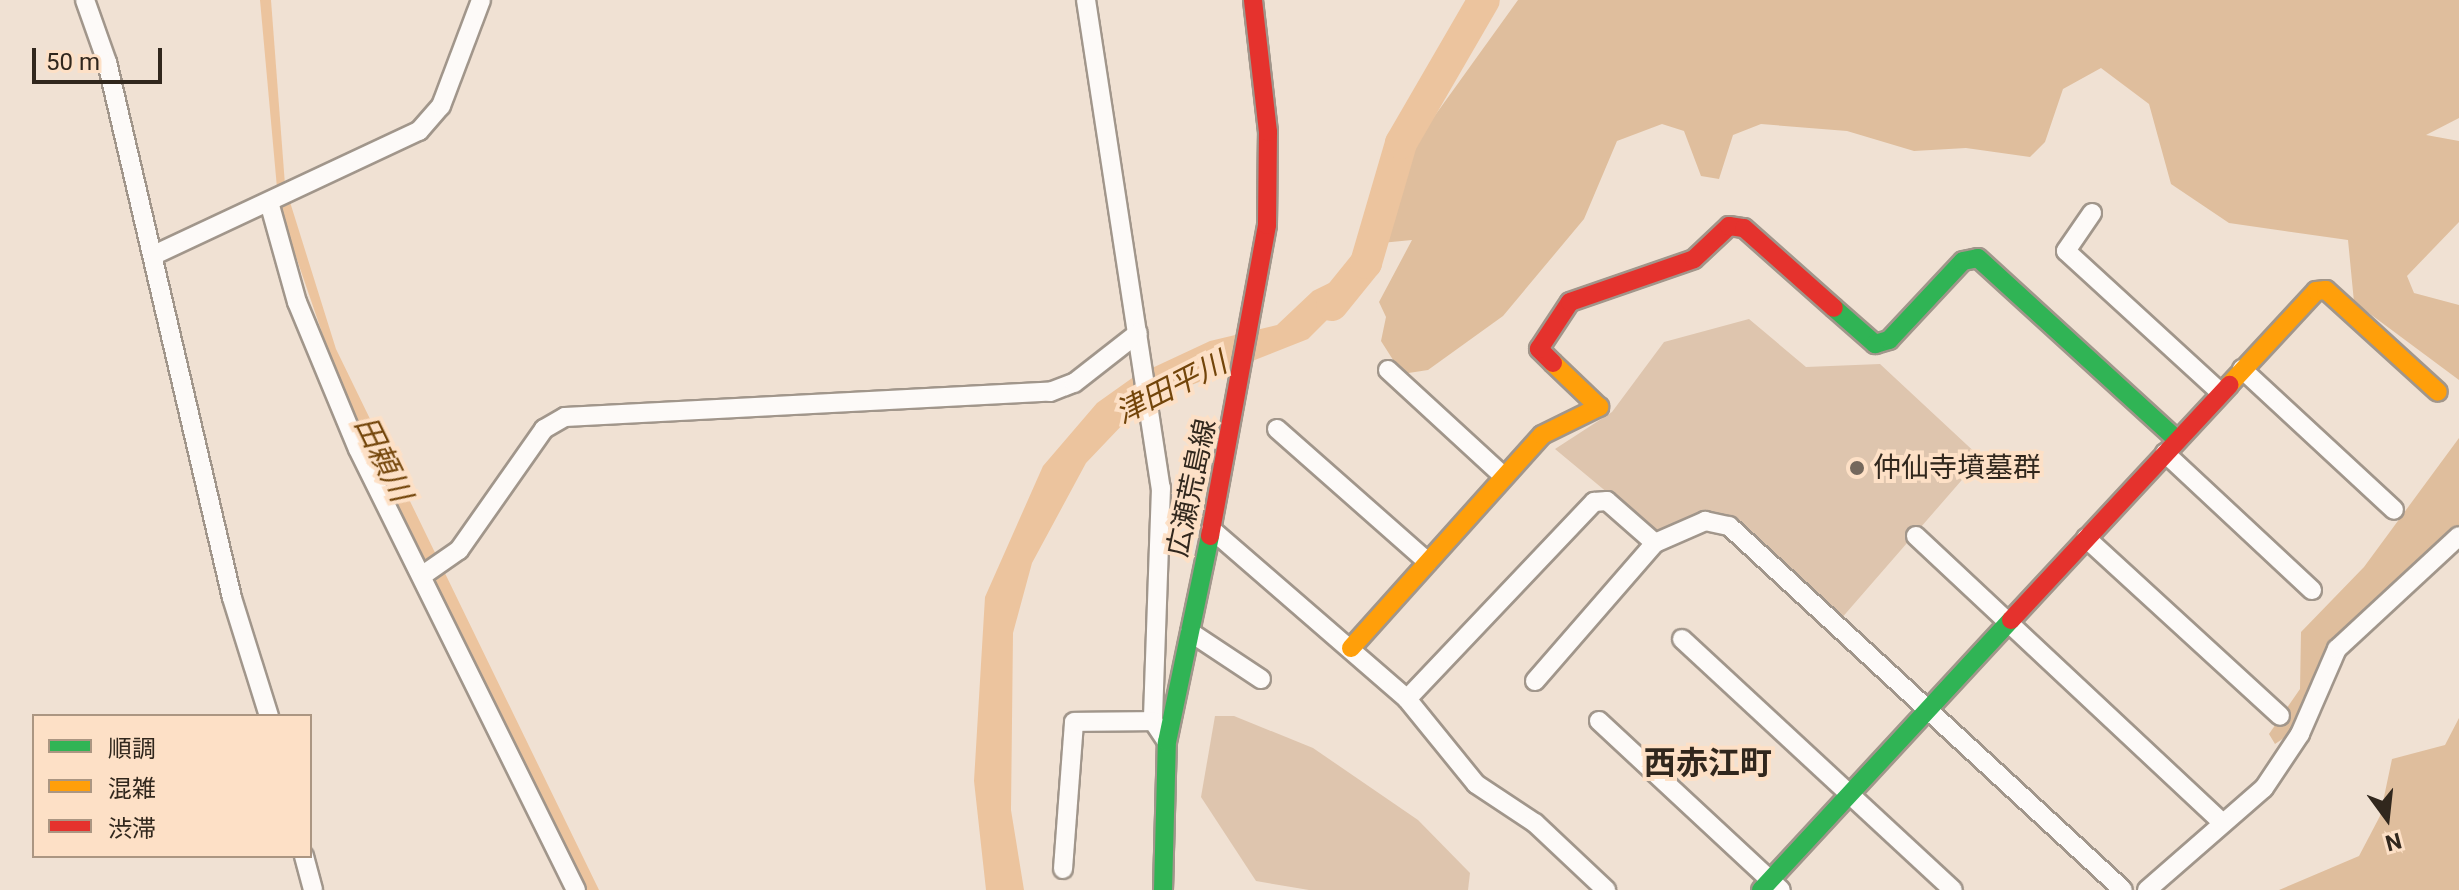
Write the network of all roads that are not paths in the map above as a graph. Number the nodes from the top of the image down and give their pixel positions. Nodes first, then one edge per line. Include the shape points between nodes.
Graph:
1 (85, 0) edge
2 (481, 0) edge
3 (1086, 0) edge
4 (1253, 0) edge
5 (272, 200) junction
6 (2092, 213) dead end
7 (154, 255) junction
8 (1138, 333) junction
9 (2242, 369) junction
10 (1388, 370) dead end
11 (2220, 392) junction
12 (2438, 392) dead end
13 (1277, 429) dead end
14 (2171, 447) junction
15 (1502, 475) junction
16 (2394, 510) dead end
17 (1211, 529) junction
18 (1916, 536) dead end
19 (2459, 536) edge
20 (2086, 538) junction
21 (1655, 543) junction
22 (1428, 562) junction
23 (432, 571) junction
24 (2312, 590) dead end
25 (2007, 623) junction
26 (1190, 632) junction
27 (1682, 639) dead end
28 (1351, 648) junction
29 (1261, 679) dead end
30 (1535, 681) dead end
31 (1407, 699) junction
32 (1928, 707) junction
33 (268, 714) edge
34 (2280, 716) dead end
35 (1153, 721) junction
36 (1599, 721) dead end
37 (1167, 742) junction
38 (1850, 793) junction
39 (2220, 820) dead end
40 (305, 858) edge
41 (1063, 869) dead end
42 (1770, 887) edge
43 (313, 890) edge
44 (576, 890) edge
45 (1163, 890) edge
46 (1606, 890) edge
47 (1953, 890) edge
48 (2123, 890) edge
49 (2147, 890) edge

1 - 7 street
2 - 5 street via 431,118 404,140
3 - 8 street
4 - 17 street, 広瀬荒島線 via 1268,132 1256,313
5 - 7 street
5 - 23 street via 323,369
6 - 11 street via 2066,251
7 - 33 street via 232,598
8 - 23 street via 1074,383 1050,392 565,417 544,429
8 - 35 street via 1162,503
9 - 11 street
9 - 12 street via 2323,289
9 - 16 street
10 - 15 street
11 - 14 street
13 - 22 street
14 - 15 street via 1978,258 1963,261 1889,340 1875,344 1733,226 1694,259 1570,302 1539,349 1599,407 1542,435
14 - 20 street
14 - 24 street
15 - 22 street
17 - 26 street, 広瀬荒島線
17 - 28 street
18 - 25 street
19 - 49 street via 2337,649 2300,734 2264,788
20 - 25 street
20 - 34 street
21 - 30 street
21 - 31 street via 1607,501 1594,502
21 - 32 street via 1705,521 1729,526
22 - 28 street
23 - 44 street
25 - 32 street
25 - 39 street
26 - 29 street
26 - 37 street, 広瀬荒島線
27 - 38 street
28 - 31 street
31 - 46 street via 1476,784 1535,823
32 - 38 street
32 - 48 street
35 - 37 street
35 - 41 street via 1074,722
36 - 42 street
37 - 45 street, 広瀬荒島線
38 - 42 street
38 - 47 street
40 - 43 street

